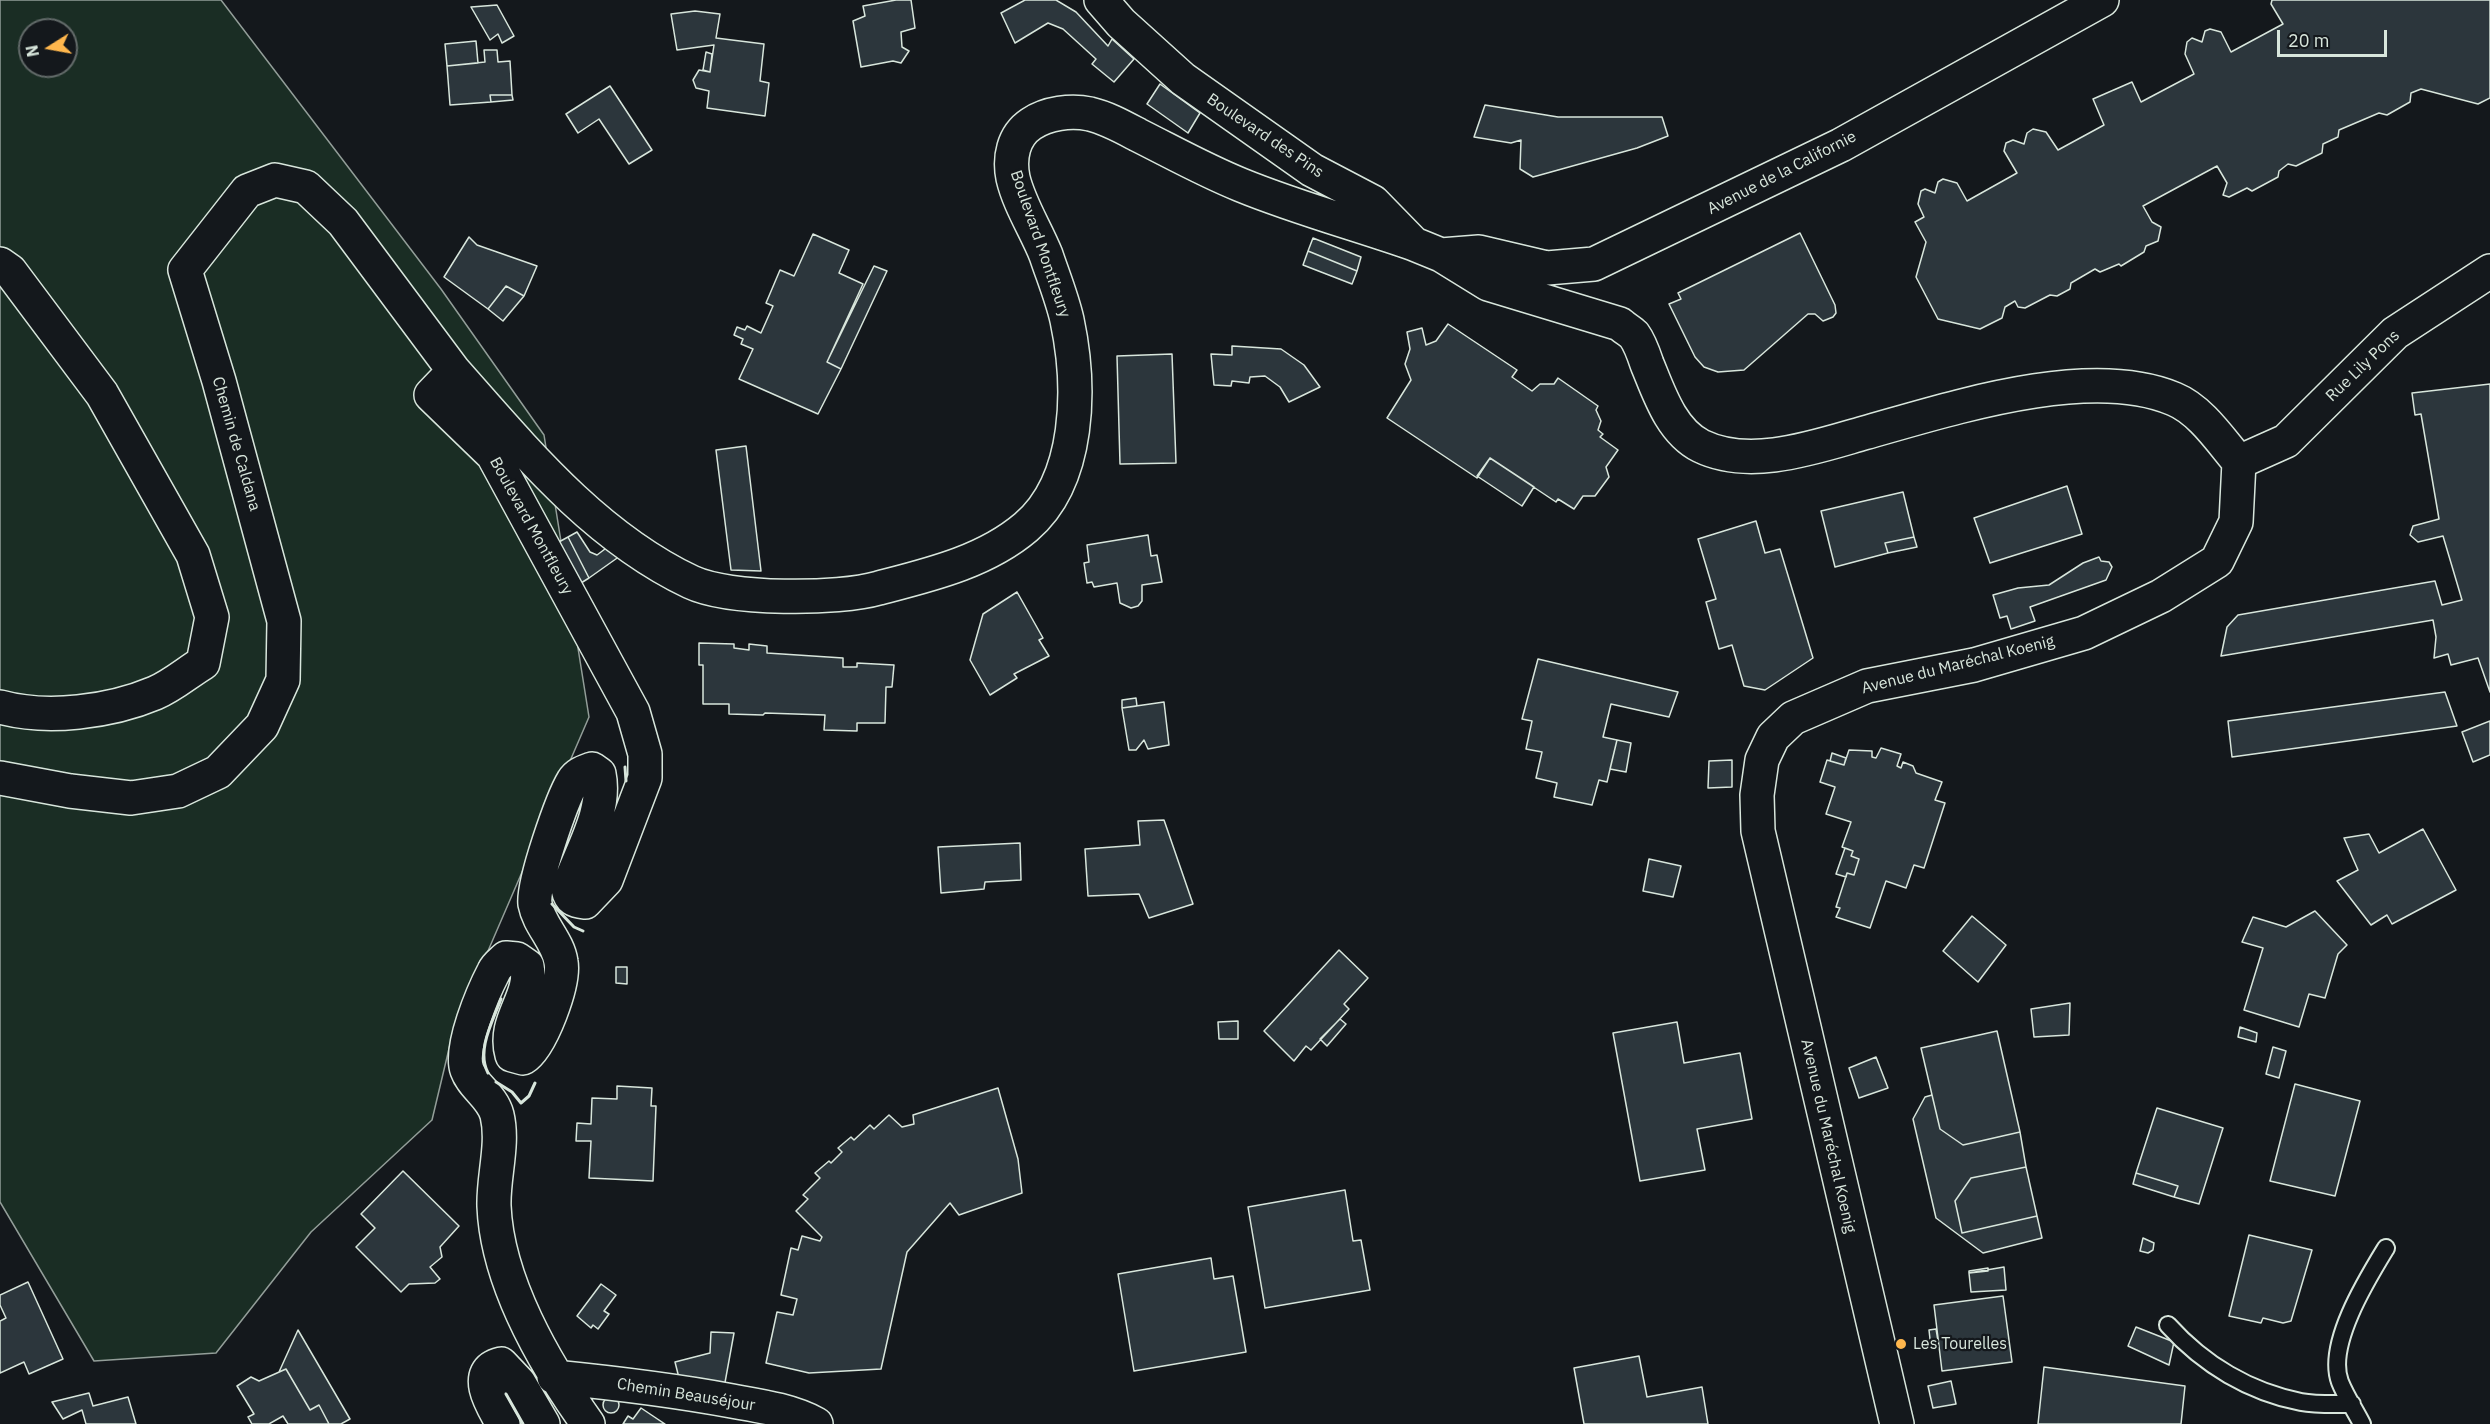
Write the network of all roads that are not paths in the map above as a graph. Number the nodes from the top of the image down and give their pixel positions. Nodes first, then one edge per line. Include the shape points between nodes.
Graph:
1 (1101, 0) edge
2 (2102, 0) edge
3 (1428, 249) junction
4 (0, 264) edge
5 (2490, 271) edge
6 (454, 371) junction
7 (2239, 462) junction
8 (0, 707) edge
9 (0, 778) edge
10 (2386, 1248) dead end
11 (2168, 1325) dead end
12 (554, 1377) junction
13 (2352, 1404) junction
14 (503, 1424) edge
15 (543, 1424) edge
16 (588, 1424) edge
17 (816, 1424) edge
18 (1897, 1424) edge
19 (2362, 1424) edge

1 - 3 street, Boulevard des Pins via 1183,79 1312,170 1373,202
2 - 3 street, Avenue de la Californie via 1841,145 1594,264 1548,268 1479,252
3 - 6 street, Boulevard Montfleury via 1241,185 1088,114 1047,115 1029,125 1016,139 1011,161 1014,181 1046,255 1067,319 1074,375 1072,430 1063,470 1045,508 1004,543 971,560 872,591 733,594 699,586 664,569 627,545 573,500
3 - 7 street via 1488,284 1620,324 1635,336 1664,405 1681,429 1699,445 1719,452 1794,453 1928,415 2080,386 2130,387 2175,399 2199,416
4 - 8 street via 10,271 102,394 193,555 212,617 203,663 156,693 89,712 23,713
5 - 7 street, Rue Lily Pons via 2395,333 2286,441
6 - 9 street, Chemin de Caldana via 343,222 306,187 275,180 247,191 185,270 284,621 283,680 262,726 218,772 178,791 132,798
6 - 12 street, Boulevard Montfleury via 431,395 493,455 633,712 645,754 645,778 606,880 585,902 570,897 568,888 599,806 599,774 592,769 582,772 574,779 565,799 535,887 535,904 562,964 560,981 531,1053 523,1058 512,1055 509,1029 529,978 527,966 506,958 495,969 465,1053 470,1077 487,1095 497,1115 494,1206 499,1244
7 - 18 street, Avenue du Maréchal Koenig via 2236,522 2217,561 2162,596 2084,633 1974,665 1867,686 1847,694 1793,718 1773,737 1762,760 1757,795 1758,831
10 - 13 lane via 2357,1296 2339,1348 2339,1381
11 - 13 lane via 2224,1374 2265,1392 2303,1402
12 - 16 street, Boulevard Montfleury
12 - 17 street, Chemin Beauséjour via 665,1388 769,1408
13 - 19 lane
14 - 15 street via 486,1388 486,1374 492,1366 501,1364 519,1383

